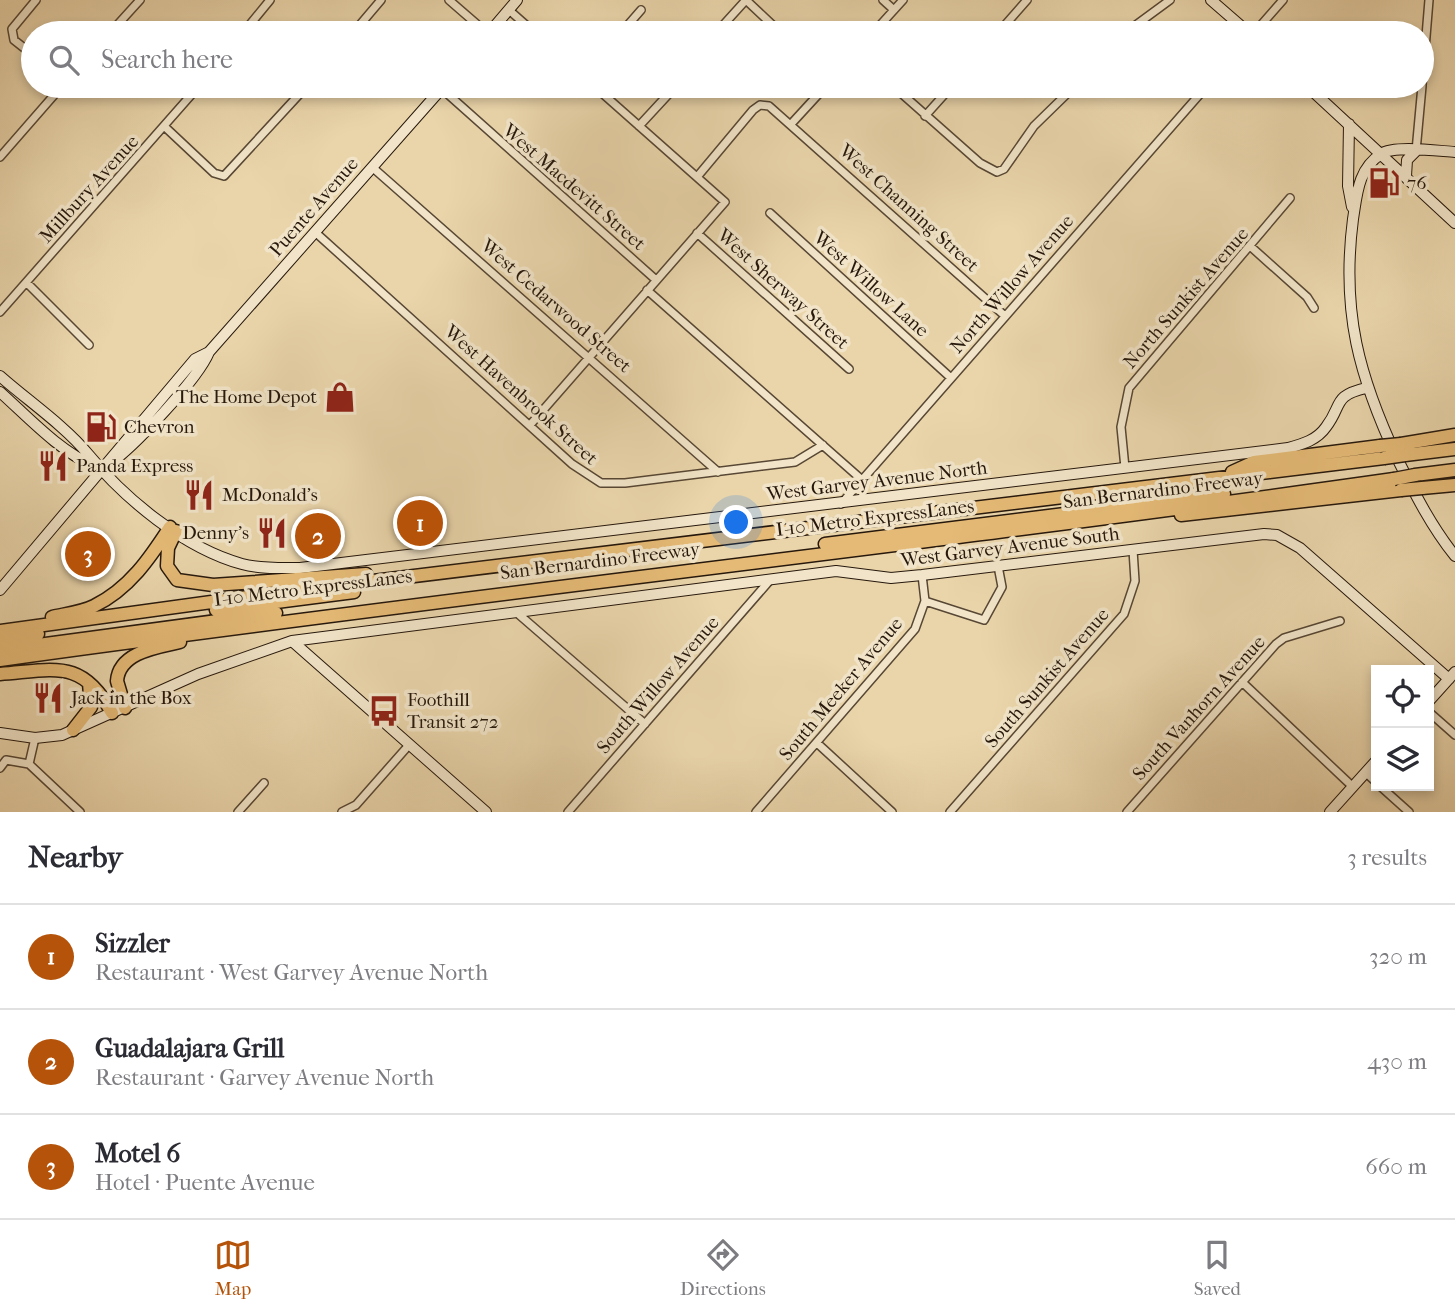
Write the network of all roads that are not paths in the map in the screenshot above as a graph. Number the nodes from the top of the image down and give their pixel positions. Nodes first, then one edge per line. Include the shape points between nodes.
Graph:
1 (36, 0) edge
2 (140, 0) edge
3 (270, 0) edge
4 (381, 0) edge
5 (449, 0) edge
6 (517, 0) edge
7 (746, 0) edge
8 (883, 0) edge
9 (903, 0) edge
10 (1027, 0) edge
11 (1170, 0) edge
12 (1211, 0) edge
13 (1283, 0) edge
14 (1429, 0) edge
15 (509, 10) junction
16 (642, 10) dead end
17 (894, 10) junction
18 (121, 21) edge
19 (253, 21) edge
20 (363, 21) edge
21 (474, 21) edge
22 (499, 21) edge
23 (521, 21) edge
24 (632, 21) edge
25 (727, 21) edge
26 (768, 21) edge
27 (884, 21) edge
28 (1009, 21) edge
29 (1141, 21) edge
30 (1236, 21) edge
31 (1263, 21) edge
32 (1427, 21) edge
33 (21, 45) edge
34 (51, 98) edge
35 (189, 98) edge
36 (296, 98) edge
37 (433, 98) edge
38 (455, 98) edge
39 (608, 98) edge
40 (665, 98) edge
41 (815, 98) edge
42 (906, 98) edge
43 (941, 98) edge
44 (1063, 98) edge
45 (1196, 98) edge
46 (1320, 98) edge
47 (1421, 98) edge
48 (925, 116) junction
49 (792, 123) junction
50 (1349, 124) junction
51 (639, 126) junction
52 (165, 127) junction
53 (2, 151) edge
54 (1416, 151) junction
55 (1455, 152) edge
56 (1382, 153) junction
57 (372, 167) junction
58 (1406, 176) junction
59 (697, 177) junction
60 (1290, 198) dead end
61 (770, 213) dead end
62 (1354, 214) junction
63 (1455, 223) edge
64 (315, 232) junction
65 (697, 233) junction
66 (1250, 246) junction
67 (655, 279) junction
68 (27, 283) junction
69 (647, 290) junction
70 (1314, 308) dead end
71 (0, 312) edge
72 (1005, 316) junction
73 (89, 345) dead end
74 (589, 355) junction
75 (849, 369) dead end
76 (0, 376) edge
77 (951, 378) junction
78 (1366, 388) junction
79 (0, 392) edge
80 (530, 425) junction
81 (1455, 435) edge
82 (822, 445) junction
83 (1403, 449) junction
84 (1455, 449) edge
85 (1382, 452) junction
86 (1336, 464) junction
87 (101, 468) junction
88 (1125, 468) junction
89 (1455, 470) edge
90 (718, 472) junction
91 (1222, 477) junction
92 (861, 479) junction
93 (1455, 485) edge
94 (1338, 486) junction
95 (841, 503) junction
96 (1146, 513) junction
97 (173, 529) junction
98 (1133, 550) junction
99 (1455, 556) edge
100 (998, 566) junction
101 (454, 572) junction
102 (922, 575) junction
103 (771, 579) junction
104 (0, 590) edge
105 (925, 601) junction
106 (516, 612) junction
107 (278, 621) junction
108 (1340, 621) dead end
109 (0, 630) edge
110 (0, 640) edge
111 (292, 641) junction
112 (0, 650) edge
113 (0, 660) edge
114 (0, 674) edge
115 (1452, 675) edge
116 (89, 679) junction
117 (1242, 682) junction
118 (1434, 695) edge
119 (125, 708) junction
120 (112, 713) junction
121 (1434, 716) edge
122 (645, 724) junction
123 (73, 730) junction
124 (0, 733) edge
125 (1455, 735) edge
126 (35, 738) junction
127 (817, 743) junction
128 (409, 745) junction
129 (29, 764) junction
130 (1371, 767) edge
131 (0, 768) edge
132 (1366, 773) junction
133 (1371, 778) edge
134 (264, 783) dead end
135 (1353, 787) junction
136 (1386, 791) edge
137 (80, 812) edge
138 (238, 812) edge
139 (342, 812) edge
140 (486, 812) edge
141 (568, 812) edge
142 (756, 812) edge
143 (892, 812) edge
144 (950, 812) edge
145 (1127, 812) edge
146 (1330, 812) edge
147 (1409, 812) edge

1 - 33 street via 12,29
2 - 18 street
3 - 19 street
4 - 20 street
5 - 21 street
6 - 15 street
7 - 25 street
7 - 26 street
8 - 17 street
9 - 17 street
10 - 28 street
11 - 29 street
12 - 30 street
13 - 31 street
14 - 32 street
15 - 22 street
15 - 23 street
16 - 24 street
17 - 27 street
34 - 53 street
35 - 52 street, Millbury Avenue
36 - 52 street via 223,176 214,173
37 - 57 street, Puente Avenue
38 - 67 street, West Macdevitt Street
39 - 51 street
40 - 51 street
41 - 49 street
42 - 48 street
43 - 48 street
44 - 48 street via 997,172 979,163
45 - 72 street, North Willow Avenue
46 - 50 street
47 - 54 street
49 - 59 street, West Channing Street via 769,106 760,105
49 - 72 street, West Channing Street
50 - 56 street
50 - 62 street via 1348,186
51 - 59 street
52 - 68 street, Millbury Avenue
54 - 55 street
54 - 56 street
54 - 58 street via 1407,160
56 - 58 street
56 - 62 street via 1361,176
57 - 64 street, Puente Avenue
57 - 74 street, West Cedarwood Street
58 - 63 street
59 - 65 street via 725,202
60 - 66 street, North Sunkist Avenue
61 - 77 street, West Willow Lane
62 - 78 street via 1349,307
64 - 80 street, West Havenbrook Street
64 - 87 street, Puente Avenue via 209,352 205,364 120,457
65 - 67 street
65 - 75 street, West Sherway Street
66 - 70 street
66 - 88 street, North Sunkist Avenue via 1129,388 1121,427
67 - 69 street
68 - 71 street, Millbury Avenue
68 - 73 street
69 - 74 street
69 - 82 street
72 - 77 street, North Willow Avenue
74 - 80 street
74 - 90 street, West Cedarwood Street
76 - 87 street
77 - 92 street, North Willow Avenue
78 - 88 street, West Garvey Avenue North via 1342,396 1328,425 1307,442
78 - 99 street via 1422,508
79 - 87 street via 55,440
80 - 90 street, West Havenbrook Street via 572,464 601,483
81 - 83 highway
82 - 90 street, West Havenbrook Street via 795,462
82 - 92 street
83 - 84 highway
83 - 85 highway, bridge
85 - 86 highway, San Bernardino Freeway
85 - 91 highway via 1254,462
86 - 91 highway, San Bernardino Freeway
86 - 110 highway, I-10 Metro ExpressLanes via 1319,473
87 - 97 street, West Garvey Avenue North
87 - 104 street, Puente Avenue
88 - 95 street, West Garvey Avenue North
89 - 94 highway, San Bernardino Freeway, bridge
91 - 101 highway, San Bernardino Freeway
92 - 95 street, North Willow Avenue
93 - 96 highway, bridge via 1190,515
94 - 96 highway, San Bernardino Freeway
94 - 112 highway, I-10 Metro ExpressLanes via 1321,481
95 - 97 street, West Garvey Avenue North via 300,568 244,565 216,555
96 - 107 highway, San Bernardino Freeway
97 - 101 highway via 167,566 177,580 187,583 227,584 421,568
97 - 109 highway via 137,575 94,606
98 - 100 street, West Garvey Avenue South
98 - 115 street, West Garvey Avenue South via 1277,534 1300,548
98 - 144 street, South Sunkist Avenue via 1135,580 1124,614
100 - 102 street, West Garvey Avenue South
100 - 105 street via 1002,587 984,620
101 - 109 highway, San Bernardino Freeway
102 - 103 street, West Garvey Avenue South via 891,578 836,571
102 - 105 street, South Meeker Avenue
103 - 106 street, West Garvey Avenue South
103 - 122 street, South Willow Avenue
105 - 127 street, South Meeker Avenue via 915,629
106 - 111 street, West Garvey Avenue South
106 - 122 street
107 - 113 highway, San Bernardino Freeway
107 - 119 highway via 134,655 117,675
108 - 117 street, South Vanhorn Avenue via 1284,638
111 - 119 street, West Garvey Avenue South via 198,674
111 - 128 street
114 - 116 highway via 72,671
115 - 118 street
116 - 120 highway
116 - 123 highway via 91,707
117 - 135 street
117 - 145 street, South Vanhorn Avenue
119 - 120 street, West Garvey Avenue South
120 - 123 street, West Garvey Avenue South
121 - 125 street
122 - 141 street, South Willow Avenue
123 - 126 street, West Garvey Avenue South
124 - 126 street, West Garvey Avenue South
126 - 129 street
127 - 142 street, South Meeker Avenue
127 - 143 street
128 - 139 street via 356,805
128 - 140 street
129 - 131 street via 6,760
129 - 137 street
130 - 132 street
132 - 133 street
132 - 135 street
134 - 138 street
135 - 146 street
136 - 147 street

